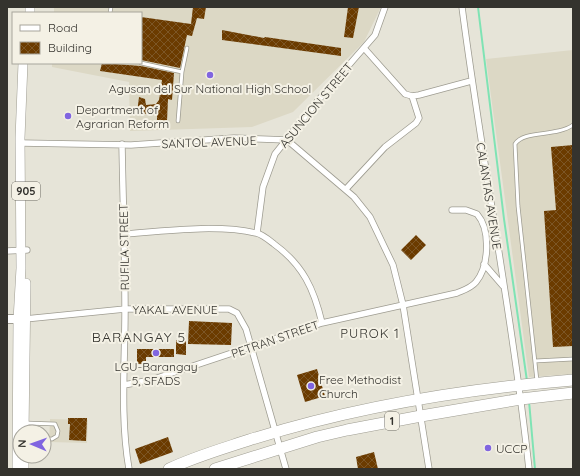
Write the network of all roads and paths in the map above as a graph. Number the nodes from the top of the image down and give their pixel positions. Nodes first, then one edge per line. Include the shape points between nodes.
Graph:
1 (385, 7) edge
2 (462, 7) edge
3 (187, 48) dead end
4 (364, 48) junction
5 (142, 63) edge
6 (23, 64) edge
7 (28, 64) edge
8 (182, 72) junction
9 (471, 81) junction
10 (412, 96) junction
11 (178, 120) dead end
12 (573, 125) edge
13 (287, 140) junction
14 (23, 144) junction
15 (122, 144) junction
16 (346, 189) junction
17 (452, 210) dead end
18 (257, 233) junction
19 (124, 234) junction
20 (24, 250) junction
21 (7, 251) edge
22 (484, 264) junction
23 (503, 286) junction
24 (403, 304) junction
25 (125, 310) junction
26 (7, 319) edge
27 (21, 320) junction
28 (322, 323) junction
29 (250, 347) junction
30 (573, 359) edge
31 (535, 361) junction
32 (573, 380) edge
33 (538, 383) junction
34 (124, 385) junction
35 (519, 385) junction
36 (474, 392) junction
37 (573, 393) edge
38 (419, 399) junction
39 (521, 399) junction
40 (476, 407) junction
41 (421, 416) junction
42 (22, 424) edge
43 (52, 424) edge
44 (274, 432) junction
45 (52, 439) edge
46 (279, 449) junction
47 (129, 469) edge
48 (169, 469) edge
49 (215, 469) edge
50 (286, 469) edge
51 (429, 469) edge
52 (529, 469) edge

1 - 4 street, ASUNCION STREET via 375,35
2 - 9 street, CALANTAS AVENUE
3 - 8 lane
4 - 10 street via 399,89
4 - 13 street, ASUNCION STREET
5 - 8 lane
6 - 14 main road, 905
7 - 14 main road, 905
8 - 11 lane
9 - 10 street
9 - 23 street, CALANTAS AVENUE
10 - 16 street via 419,118 416,123 385,147
12 - 31 lane via 556,133 524,136 515,144 518,206
13 - 15 street, SANTOL AVENUE via 234,138
13 - 16 street
13 - 18 street, ASUNCION STREET via 275,154 263,187
14 - 15 street, SANTOL AVENUE
14 - 20 main road, 905
15 - 19 street, RUFILA STREET
16 - 24 street via 370,217 393,265
17 - 22 street via 473,212 480,217 486,240
18 - 19 street via 173,230
18 - 28 street via 287,253 298,266 316,298
19 - 25 street, RUFILA STREET
20 - 21 street
20 - 27 main road, 905
22 - 23 street
22 - 24 street, PETRAN STREET via 478,278 468,289
23 - 35 street, CALANTAS AVENUE
24 - 28 street, PETRAN STREET
24 - 38 street
25 - 27 street, YAKAL AVENUE
25 - 29 street, YAKAL AVENUE via 229,309 243,320
25 - 34 street, RUFILA STREET
26 - 27 main road
27 - 42 main road, 905
28 - 29 street, PETRAN STREET
29 - 34 street, PETRAN STREET via 151,380
29 - 44 street, YAKAL AVENUE
30 - 31 lane
31 - 33 lane
32 - 33 highway, 1
33 - 35 highway, 1
34 - 47 street, RUFILA STREET
35 - 36 highway, 1
35 - 39 street, CALANTAS AVENUE
36 - 38 highway, 1
36 - 40 highway
37 - 39 highway, 1
38 - 41 street
38 - 44 highway, 1 via 313,421
39 - 40 highway, 1
39 - 52 street, CALANTAS AVENUE
40 - 41 highway, 1
41 - 46 highway, 1 via 317,437
41 - 51 street
43 - 45 lane via 55,424 58,431 57,436
44 - 46 street, YAKAL AVENUE
44 - 48 highway, 1
46 - 49 highway, 1
46 - 50 street, YAKAL AVENUE

